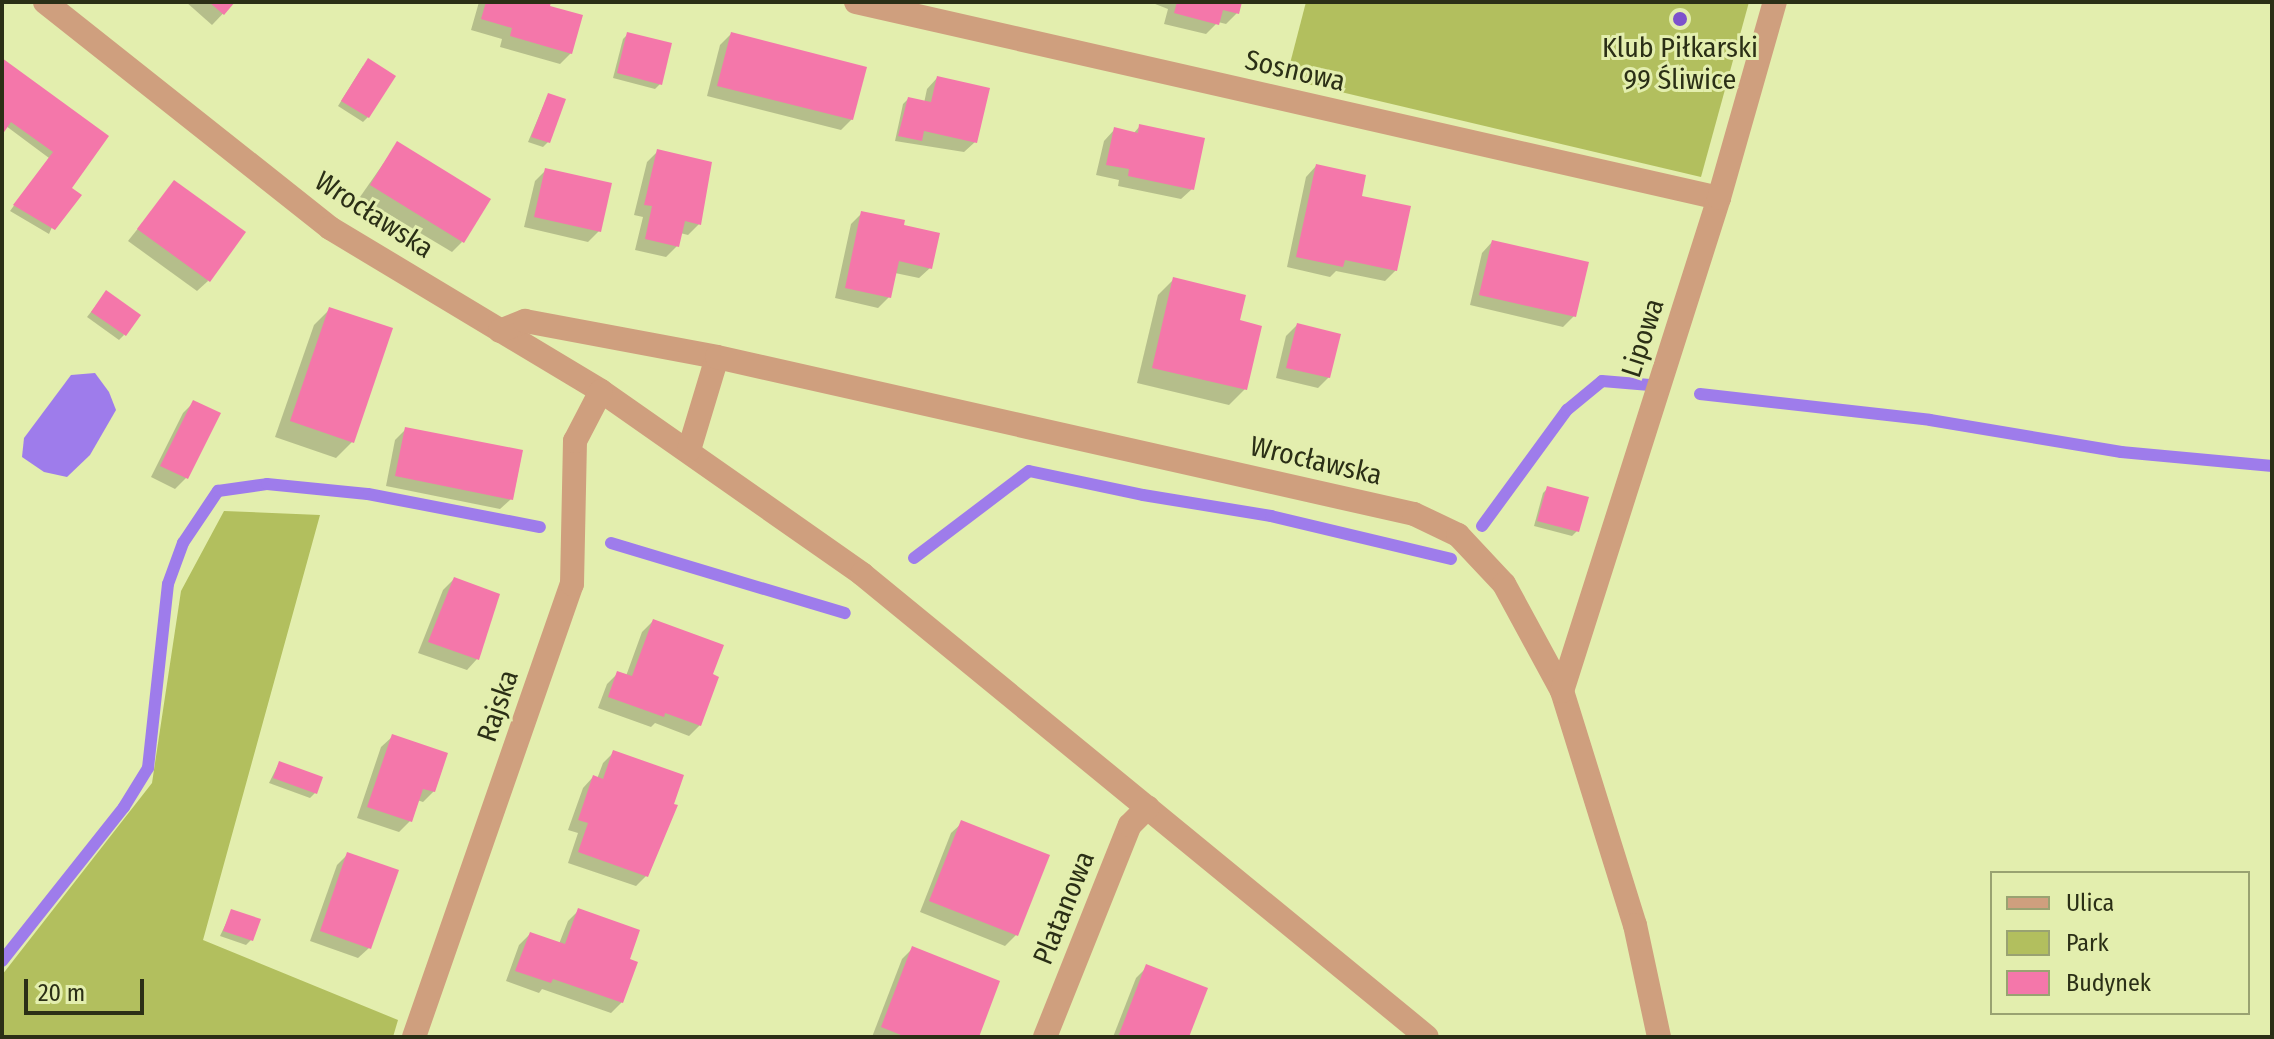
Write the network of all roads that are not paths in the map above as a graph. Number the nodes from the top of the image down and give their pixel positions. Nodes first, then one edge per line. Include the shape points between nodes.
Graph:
1 (45, 2) edge
2 (856, 2) edge
3 (1775, 2) edge
4 (905, 7) edge
5 (1719, 198) junction
6 (500, 331) junction
7 (717, 357) junction
8 (601, 391) junction
9 (689, 450) junction
10 (1562, 691) junction
11 (1148, 807) junction
12 (414, 1037) edge
13 (1045, 1037) edge
14 (1427, 1037) edge
15 (1659, 1037) edge

1 - 6 street, Wrocławska via 330,228
2 - 4 street, Sosnowa
3 - 5 street, Lipowa
4 - 5 street, Sosnowa
5 - 10 street, Lipowa
6 - 7 street, Wrocławska via 525,321
6 - 8 street, Wrocławska
7 - 9 street
7 - 10 street, Wrocławska via 1414,514 1458,535 1504,584
8 - 9 street, Wrocławska
8 - 12 street, Rajska via 575,441 572,584
9 - 11 street, Wrocławska via 862,574
10 - 15 street, Wrocławska via 1635,925
11 - 13 street, Platanowa via 1130,825
11 - 14 street, Wrocławska

